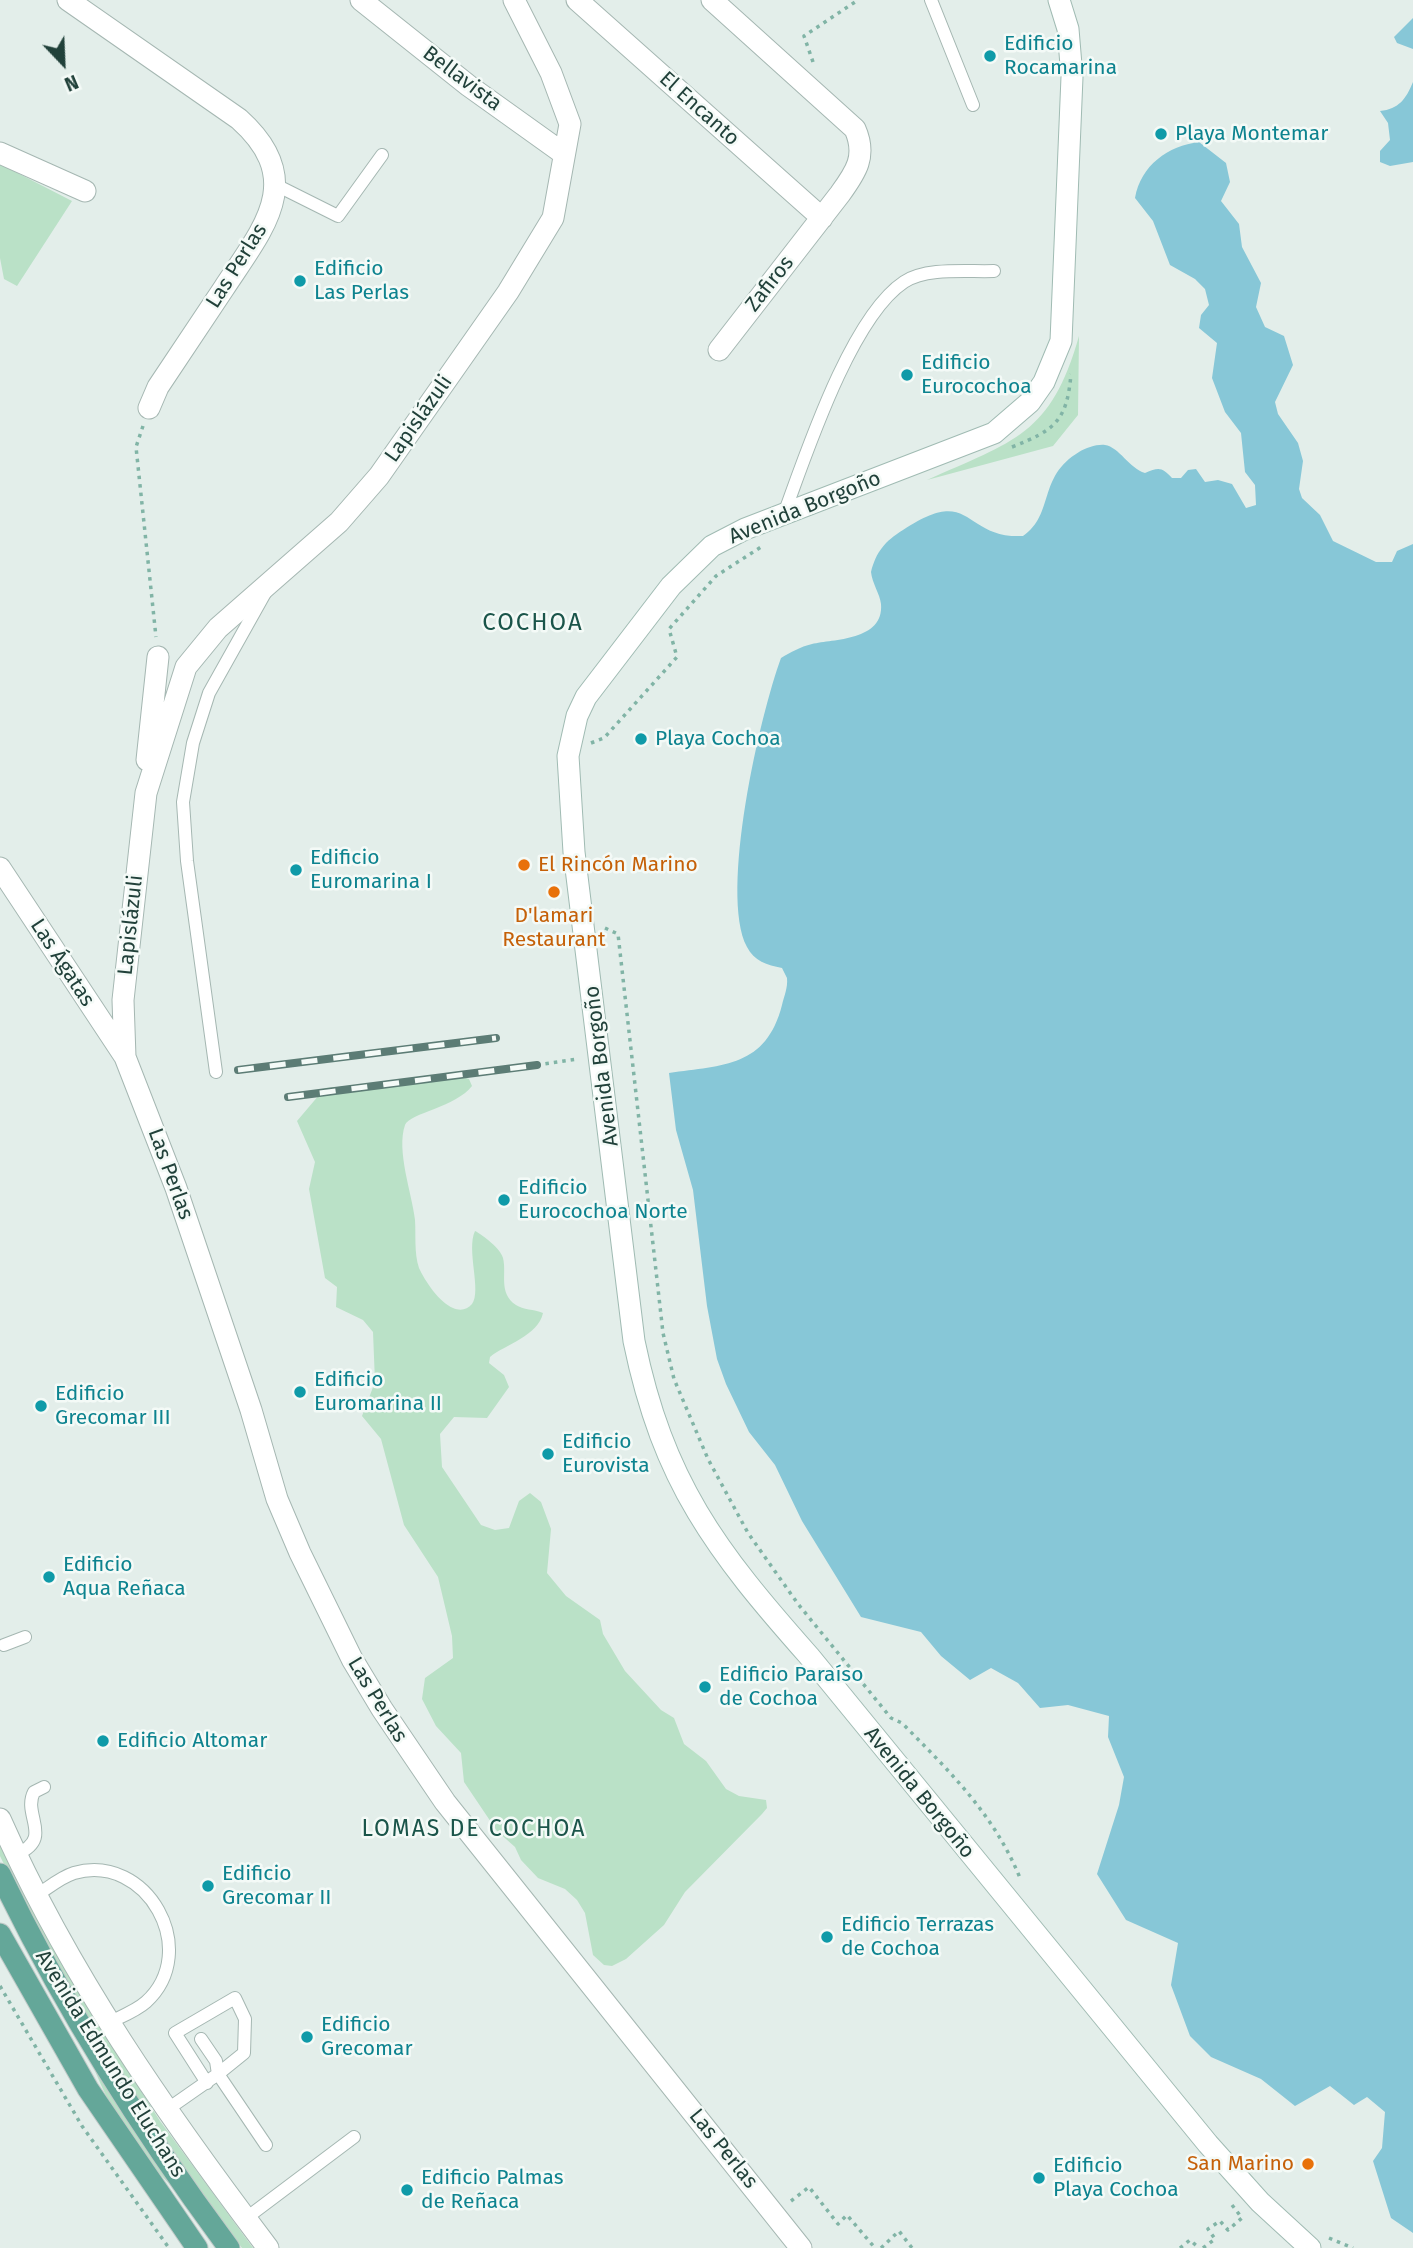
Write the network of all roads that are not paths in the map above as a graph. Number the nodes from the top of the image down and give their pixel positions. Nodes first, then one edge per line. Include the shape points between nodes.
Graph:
1 (68, 0) edge
2 (361, 0) edge
3 (514, 0) edge
4 (577, 0) edge
5 (712, 0) edge
6 (931, 0) edge
7 (1059, 0) edge
8 (973, 105) dead end
9 (0, 153) edge
10 (382, 155) dead end
11 (564, 155) junction
12 (274, 184) junction
13 (85, 191) dead end
14 (822, 218) junction
15 (994, 271) dead end
16 (719, 350) dead end
17 (149, 408) road end
18 (784, 514) junction
19 (270, 584) junction
20 (158, 657) road end
21 (146, 793) junction
22 (0, 868) edge
23 (125, 1056) junction
24 (216, 1072) dead end
25 (25, 1637) dead end
26 (1, 1642) edge
27 (44, 1787) dead end
28 (0, 1819) edge
29 (16, 1854) junction
30 (0, 1874) edge
31 (37, 1895) junction
32 (0, 1934) edge
33 (108, 2023) junction
34 (201, 2039) dead end
35 (218, 2074) junction
36 (207, 2083) junction
37 (165, 2111) junction
38 (355, 2137) dead end
39 (266, 2145) dead end
40 (246, 2219) junction
41 (198, 2248) edge
42 (229, 2248) edge
43 (268, 2248) edge
44 (801, 2248) edge
45 (1310, 2248) edge

1 - 12 street, Las Perlas via 239,119 261,139
2 - 11 street, Bellavista
3 - 11 street, Lapislázuli via 564,102 570,124
4 - 14 street, El Encanto
5 - 14 street, Zafiros via 855,129 861,142 858,169
6 - 8 lane
7 - 18 street, Avenida Borgoño via 1068,29 1072,77 1064,315 1058,350 1044,382 1015,418 994,433
9 - 13 street
10 - 12 lane via 338,216
11 - 19 street, Lapislázuli via 553,218 508,292 379,476 339,522
12 - 17 street, Las Perlas via 264,226 158,387
14 - 16 street, Zafiros
15 - 18 lane via 929,274 904,282 864,324 815,430
18 - 45 street, Avenida Borgoño via 729,537 697,557 671,586 586,697 568,756 574,852 634,1341 655,1422 693,1509 744,1583 809,1656 1199,2134 1260,2202
19 - 21 street, Lapislázuli via 218,628 186,667
19 - 24 lane via 209,693 193,743 183,802
20 - 21 street, Lapislázuli
21 - 23 street, Lapislázuli via 123,1000
22 - 23 street, Las Ágatas
23 - 44 street, Las Perlas via 181,1201 278,1499 304,1564 352,1659 445,1802
25 - 26 lane
27 - 29 lane via 34,1792 30,1801 36,1828 33,1842
28 - 29 street
29 - 31 street
30 - 42 main road, Avenida Edmundo Eluchans via 114,2079
31 - 33 street
31 - 33 lane via 71,1874 98,1871 137,1885 157,1906 170,1949 162,1979 144,2004
32 - 41 main road, Avenida Edmundo Eluchans via 88,2089
33 - 37 street
34 - 35 lane
35 - 36 lane
35 - 36 lane via 244,2053 245,2019 235,1998 175,2033
35 - 39 lane
36 - 37 lane
37 - 40 street
38 - 40 lane
40 - 43 street

